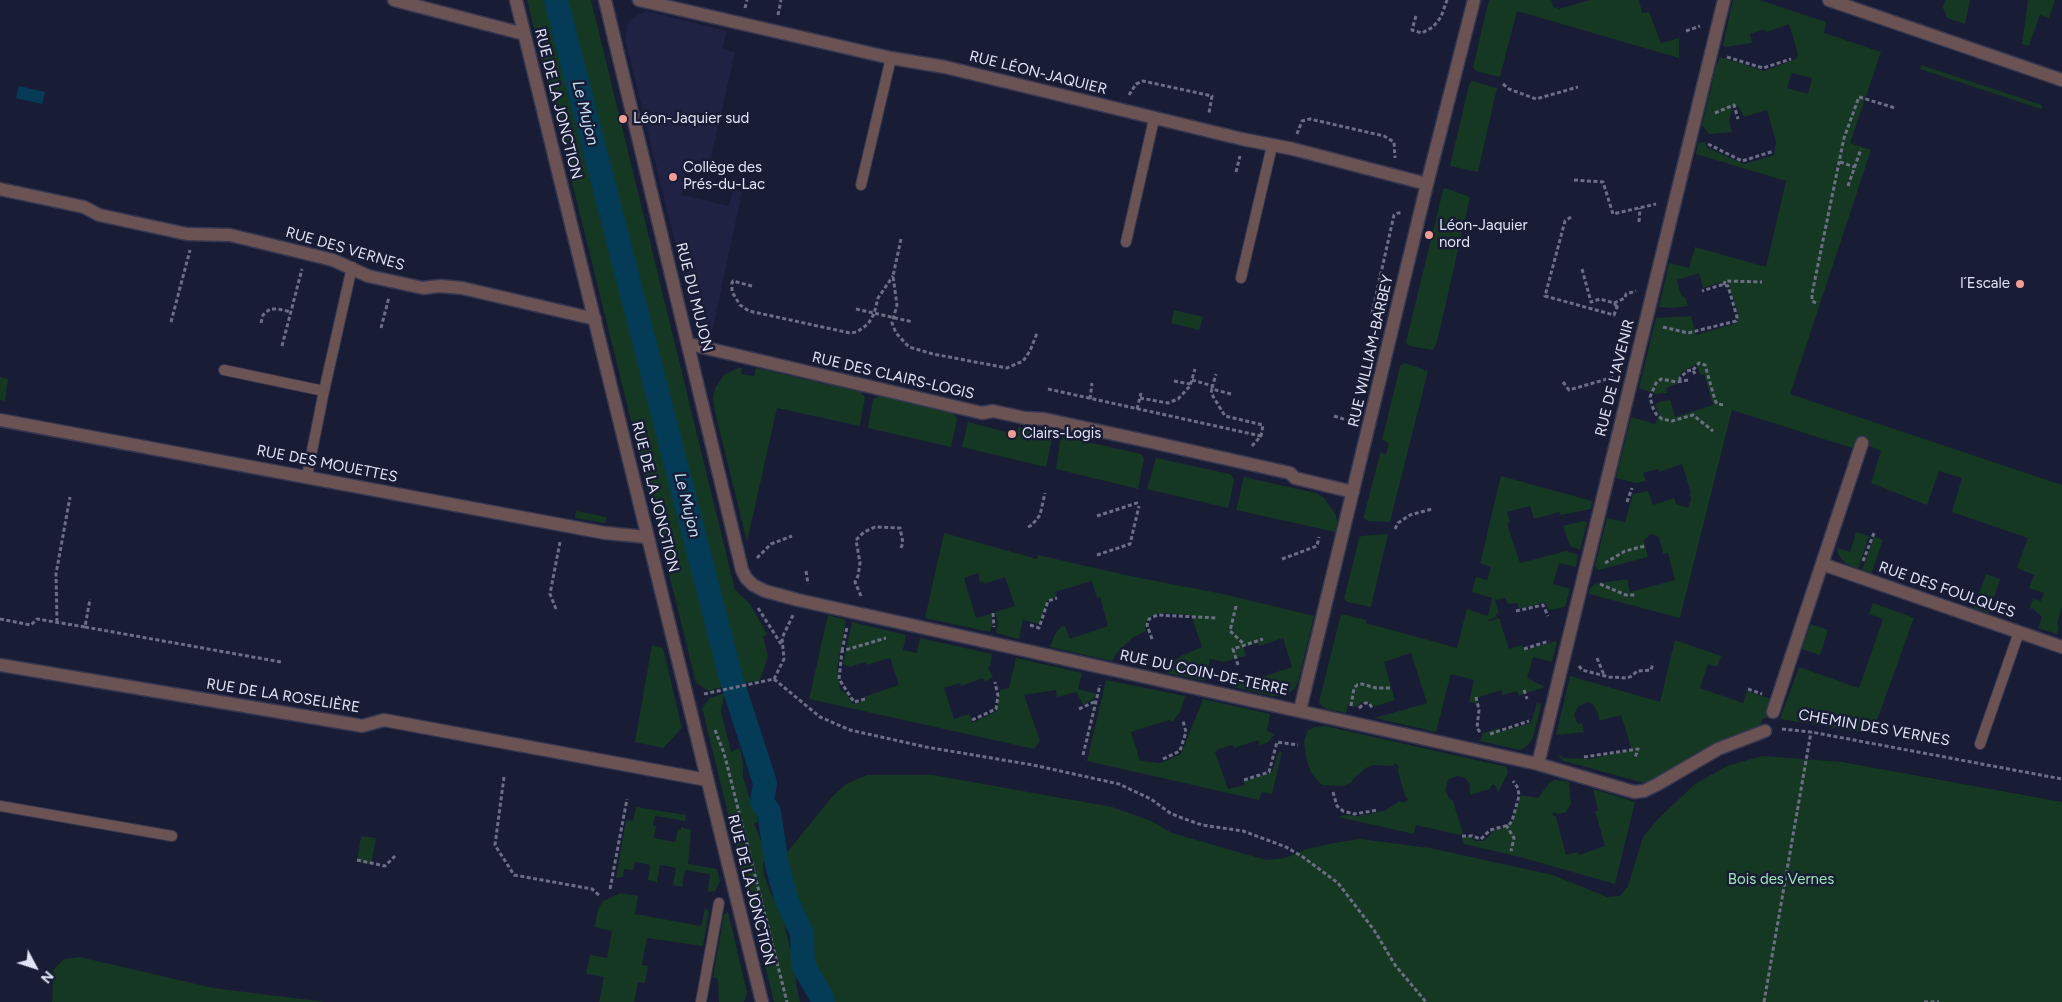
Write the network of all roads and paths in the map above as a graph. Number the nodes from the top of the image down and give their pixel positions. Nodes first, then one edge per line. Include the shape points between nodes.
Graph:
1 (394, 0) edge
2 (516, 0) edge
3 (605, 0) edge
4 (639, 0) edge
5 (1447, 0) edge
6 (1474, 0) edge
7 (1724, 0) edge
8 (1829, 0) edge
9 (1416, 16) dead end
10 (524, 34) junction
11 (1724, 56) dead end
12 (891, 58) junction
13 (1791, 59) dead end
14 (2062, 80) edge
15 (1503, 84) dead end
16 (1578, 87) dead end
17 (1895, 108) dead end
18 (1122, 110) junction
19 (1154, 118) junction
20 (1738, 119) dead end
21 (1693, 126) junction
22 (1206, 131) junction
23 (1708, 136) dead end
24 (1272, 146) junction
25 (1861, 149) dead end
26 (1293, 150) junction
27 (1774, 151) dead end
28 (1840, 162) junction
29 (1855, 167) junction
30 (1391, 176) junction
31 (1574, 180) dead end
32 (1427, 184) junction
33 (861, 185) dead end
34 (1848, 186) dead end
35 (0, 189) edge
36 (1571, 217) dead end
37 (1419, 218) junction
38 (1639, 222) dead end
39 (902, 239) dead end
40 (1126, 242) dead end
41 (192, 244) dead end
42 (352, 267) junction
43 (302, 268) dead end
44 (1582, 269) dead end
45 (893, 276) junction
46 (1241, 278) dead end
47 (1762, 282) dead end
48 (1724, 285) junction
49 (752, 286) dead end
50 (391, 289) dead end
51 (1702, 291) dead end
52 (1816, 302) dead end
53 (856, 309) dead end
54 (291, 312) junction
55 (874, 313) junction
56 (894, 317) junction
57 (1396, 318) junction
58 (595, 319) junction
59 (171, 322) dead end
60 (913, 322) dead end
61 (1645, 322) junction
62 (261, 323) dead end
63 (380, 328) dead end
64 (1037, 333) dead end
65 (689, 344) junction
66 (282, 346) dead end
67 (1195, 368) dead end
68 (224, 370) dead end
69 (1694, 370) junction
70 (1633, 371) junction
71 (1216, 374) dead end
72 (1696, 376) dead end
73 (1192, 380) junction
74 (1688, 380) dead end
75 (1174, 381) dead end
76 (1092, 382) dead end
77 (1563, 382) dead end
78 (1680, 382) junction
79 (1190, 384) junction
80 (1212, 387) junction
81 (1048, 390) dead end
82 (324, 391) junction
83 (1141, 393) dead end
84 (1231, 394) dead end
85 (1090, 398) junction
86 (1140, 398) junction
87 (1725, 405) dead end
88 (1137, 409) junction
89 (1334, 416) dead end
90 (0, 420) edge
91 (1358, 423) dead end
92 (1713, 431) dead end
93 (1862, 443) dead end
94 (308, 476) junction
95 (1632, 488) dead end
96 (1353, 492) junction
97 (1045, 493) dead end
98 (70, 497) dead end
99 (1626, 502) dead end
100 (1432, 509) dead end
101 (1097, 516) dead end
102 (1028, 527) dead end
103 (1395, 529) dead end
104 (562, 533) dead end
105 (1874, 533) dead end
106 (792, 536) dead end
107 (1320, 537) dead end
108 (647, 538) junction
109 (1645, 546) dead end
110 (900, 550) dead end
111 (1097, 555) dead end
112 (1282, 559) dead end
113 (1822, 564) junction
114 (754, 566) dead end
115 (1601, 570) dead end
116 (1857, 577) junction
117 (1596, 578) dead end
118 (752, 584) junction
119 (1635, 595) dead end
120 (1057, 598) dead end
121 (90, 599) dead end
122 (798, 600) junction
123 (1236, 606) dead end
124 (556, 609) dead end
125 (1516, 611) dead end
126 (855, 613) junction
127 (1548, 616) dead end
128 (1217, 618) dead end
129 (0, 619) edge
130 (57, 622) junction
131 (1030, 625) dead end
132 (85, 627) junction
133 (2019, 632) junction
134 (1569, 636) junction
135 (891, 637) dead end
136 (1152, 639) dead end
137 (1264, 639) dead end
138 (781, 645) junction
139 (1245, 646) junction
140 (2062, 647) edge
141 (1524, 649) dead end
142 (842, 651) junction
143 (1597, 658) dead end
144 (1576, 660) dead end
145 (280, 662) dead end
146 (1653, 663) dead end
147 (0, 664) edge
148 (1238, 665) dead end
149 (1105, 668) junction
150 (1604, 676) junction
151 (774, 679) junction
152 (995, 682) dead end
153 (1391, 688) dead end
154 (1524, 690) dead end
155 (709, 694) dead end
156 (1476, 697) dead end
157 (865, 699) dead end
158 (1527, 699) dead end
159 (1096, 701) junction
160 (1079, 709) dead end
161 (1300, 710) junction
162 (1374, 710) dead end
163 (1532, 712) dead end
164 (1772, 712) dead end
165 (972, 720) dead end
166 (1184, 721) dead end
167 (712, 724) dead end
168 (1766, 731) joint
169 (1811, 732) junction
170 (1980, 744) dead end
171 (1298, 745) dead end
172 (1083, 755) dead end
173 (1581, 757) dead end
174 (1635, 758) dead end
175 (1163, 759) dead end
176 (1538, 764) junction
177 (504, 777) dead end
178 (2062, 779) edge
179 (707, 780) junction
180 (1244, 780) dead end
181 (1513, 781) dead end
182 (1333, 792) dead end
183 (627, 799) dead end
184 (0, 806) edge
185 (1378, 810) dead end
186 (1506, 825) junction
187 (172, 836) dead end
188 (1462, 836) dead end
189 (1511, 851) dead end
190 (395, 856) dead end
191 (357, 860) dead end
192 (610, 889) dead end
193 (600, 896) dead end
194 (719, 903) dead end
195 (701, 1002) edge
196 (762, 1002) edge
197 (787, 1002) edge
198 (1426, 1002) edge
199 (1764, 1002) edge
200 (1924, 1002) edge
201 (1939, 1002) edge

1 - 10 street
2 - 10 street, RUE DE LA JONCTION
3 - 65 street, RUE DU MUJON
4 - 12 street, RUE LÉON-JAQUIER
5 - 9 path via 1441,17 1422,33 1412,30
6 - 32 street, RUE WILLIAM-BARBEY
7 - 21 street, RUE DE L'AVENIR
8 - 14 street
10 - 58 street, RUE DE LA JONCTION
11 - 13 path via 1763,68
12 - 18 street, RUE LÉON-JAQUIER
12 - 33 lane
15 - 16 path via 1536,99
17 - 28 path via 1860,97 1844,138
18 - 19 street, RUE LÉON-JAQUIER
18 - 22 path via 1136,84 1143,81 1212,96
19 - 22 street, RUE LÉON-JAQUIER
19 - 40 lane
20 - 21 path via 1734,105 1719,110 1705,129
21 - 61 street, RUE DE L'AVENIR
22 - 24 street, RUE LÉON-JAQUIER
23 - 27 path via 1708,146 1742,161
24 - 26 street, RUE LÉON-JAQUIER
24 - 46 lane
25 - 29 path
26 - 30 street, RUE LÉON-JAQUIER
26 - 30 path via 1299,125 1310,119 1384,136 1394,142 1396,154
28 - 29 path
28 - 52 path via 1812,294 1812,301
29 - 34 path
30 - 32 street, RUE LÉON-JAQUIER
31 - 38 path via 1603,182 1613,214 1640,208
32 - 37 street, RUE WILLIAM-BARBEY
35 - 42 street, RUE DES VERNES via 187,234 230,235
36 - 44 path via 1564,221 1545,296 1614,315 1618,307 1614,303 1600,299 1591,302
37 - 57 street, RUE WILLIAM-BARBEY
37 - 57 path via 1398,212 1394,215 1372,313
39 - 45 path
41 - 59 path
42 - 58 street, RUE DES VERNES via 368,276 423,288 462,288
42 - 82 lane
43 - 54 path
45 - 55 path via 878,298
45 - 56 path via 897,305
47 - 48 path via 1725,281
48 - 51 path
48 - 61 path via 1728,286 1736,321 1688,333
49 - 55 path via 732,283 732,292 740,305 749,311 850,333 868,324
50 - 63 path
53 - 55 path
54 - 62 path via 270,309 263,315
54 - 66 path
55 - 56 path
56 - 60 path
56 - 64 path via 892,323 896,333 910,347 1007,368 1023,361
57 - 96 street, RUE WILLIAM-BARBEY
58 - 108 street, RUE DE LA JONCTION
61 - 70 street, RUE DE L'AVENIR
65 - 96 street, RUE DES CLAIRS-LOGIS via 982,413 993,411 1025,418 1044,418 1290,473 1295,478
65 - 118 street, RUE DU MUJON via 742,570
67 - 73 path
68 - 82 lane
69 - 72 path
69 - 78 path via 1683,374
69 - 87 path via 1699,363 1705,365 1714,400
70 - 77 path via 1569,390
70 - 134 street, RUE DE L'AVENIR
71 - 80 path
73 - 79 path
73 - 80 path
74 - 78 path
75 - 79 path
76 - 85 path
78 - 92 path via 1667,378 1656,383 1650,397 1656,414 1672,421 1693,415
79 - 86 path via 1178,399 1168,403
80 - 84 path
80 - 88 path via 1213,397 1225,416 1263,425 1261,436
81 - 85 path
82 - 94 lane
83 - 86 path
85 - 88 path
86 - 88 path
89 - 91 path
90 - 94 street, RUE DES MOUETTES
93 - 113 street
94 - 108 street, RUE DES MOUETTES via 605,533
95 - 99 path
96 - 161 street, RUE WILLIAM-BARBEY
97 - 102 path via 1040,515
98 - 130 path via 56,574
100 - 103 path via 1410,515
101 - 111 path via 1140,504 1130,544
104 - 124 path via 550,594
105 - 116 path
106 - 114 path via 771,544 757,557
107 - 112 path via 1318,546
108 - 179 street, RUE DE LA JONCTION
109 - 115 path via 1625,551 1606,562
110 - 126 path via 900,528 874,527 856,540 860,563 855,582 863,599
113 - 116 street, RUE DES FOULQUES
113 - 164 street
116 - 133 street, RUE DES FOULQUES
117 - 119 path via 1599,583 1626,595
118 - 122 street, RUE DU COIN-DE-TERRE
118 - 138 path via 757,606
120 - 131 path via 1048,601 1040,628
121 - 132 path
122 - 126 street, RUE DU COIN-DE-TERRE
122 - 138 path
123 - 139 path via 1230,631
125 - 127 path via 1543,605
126 - 142 path
126 - 149 street, RUE DU COIN-DE-TERRE
128 - 136 path via 1156,615 1149,619 1147,625
129 - 130 path via 31,625 37,619
130 - 132 path
132 - 145 path
133 - 140 street, RUE DES FOULQUES
133 - 170 lane
134 - 141 path
134 - 176 street, RUE DE L'AVENIR
135 - 142 path
137 - 139 path
138 - 151 path via 784,659
139 - 148 path via 1233,649
142 - 157 path via 839,679 854,702
143 - 150 path
144 - 150 path via 1582,670
146 - 150 path via 1651,670 1638,671 1627,678
147 - 179 street, RUE DE LA ROSELIÈRE via 362,726 384,720
149 - 159 path
149 - 161 street, RUE DU COIN-DE-TERRE
151 - 155 path
151 - 198 path via 820,718 850,730 1119,784 1182,818 1202,825 1243,831 1286,847 1338,883
152 - 165 path via 996,709
153 - 162 path via 1362,684 1354,688 1351,709 1358,711 1361,705 1369,703
154 - 158 path
156 - 163 path via 1479,710 1477,728 1484,734 1529,722
159 - 160 path
159 - 172 path
161 - 176 street, RUE DU COIN-DE-TERRE
166 - 175 path via 1186,732 1180,751
167 - 197 path via 724,753
168 - 169 path, CHEMIN DES VERNES
168 - 176 street, RUE DU COIN-DE-TERRE via 1718,749 1644,791 1634,792
169 - 178 path, CHEMIN DES VERNES
169 - 199 path
171 - 180 path via 1277,742 1269,772
173 - 174 path via 1638,749
177 - 193 path via 495,845 514,875 592,889
179 - 196 street, RUE DE LA JONCTION
181 - 186 path via 1518,788 1518,796 1512,821
182 - 185 path via 1334,800 1343,811 1354,814
183 - 192 path
184 - 187 lane
186 - 188 path via 1490,830 1481,839
186 - 189 path via 1514,838
190 - 191 path via 385,866
194 - 195 lane
200 - 201 path

